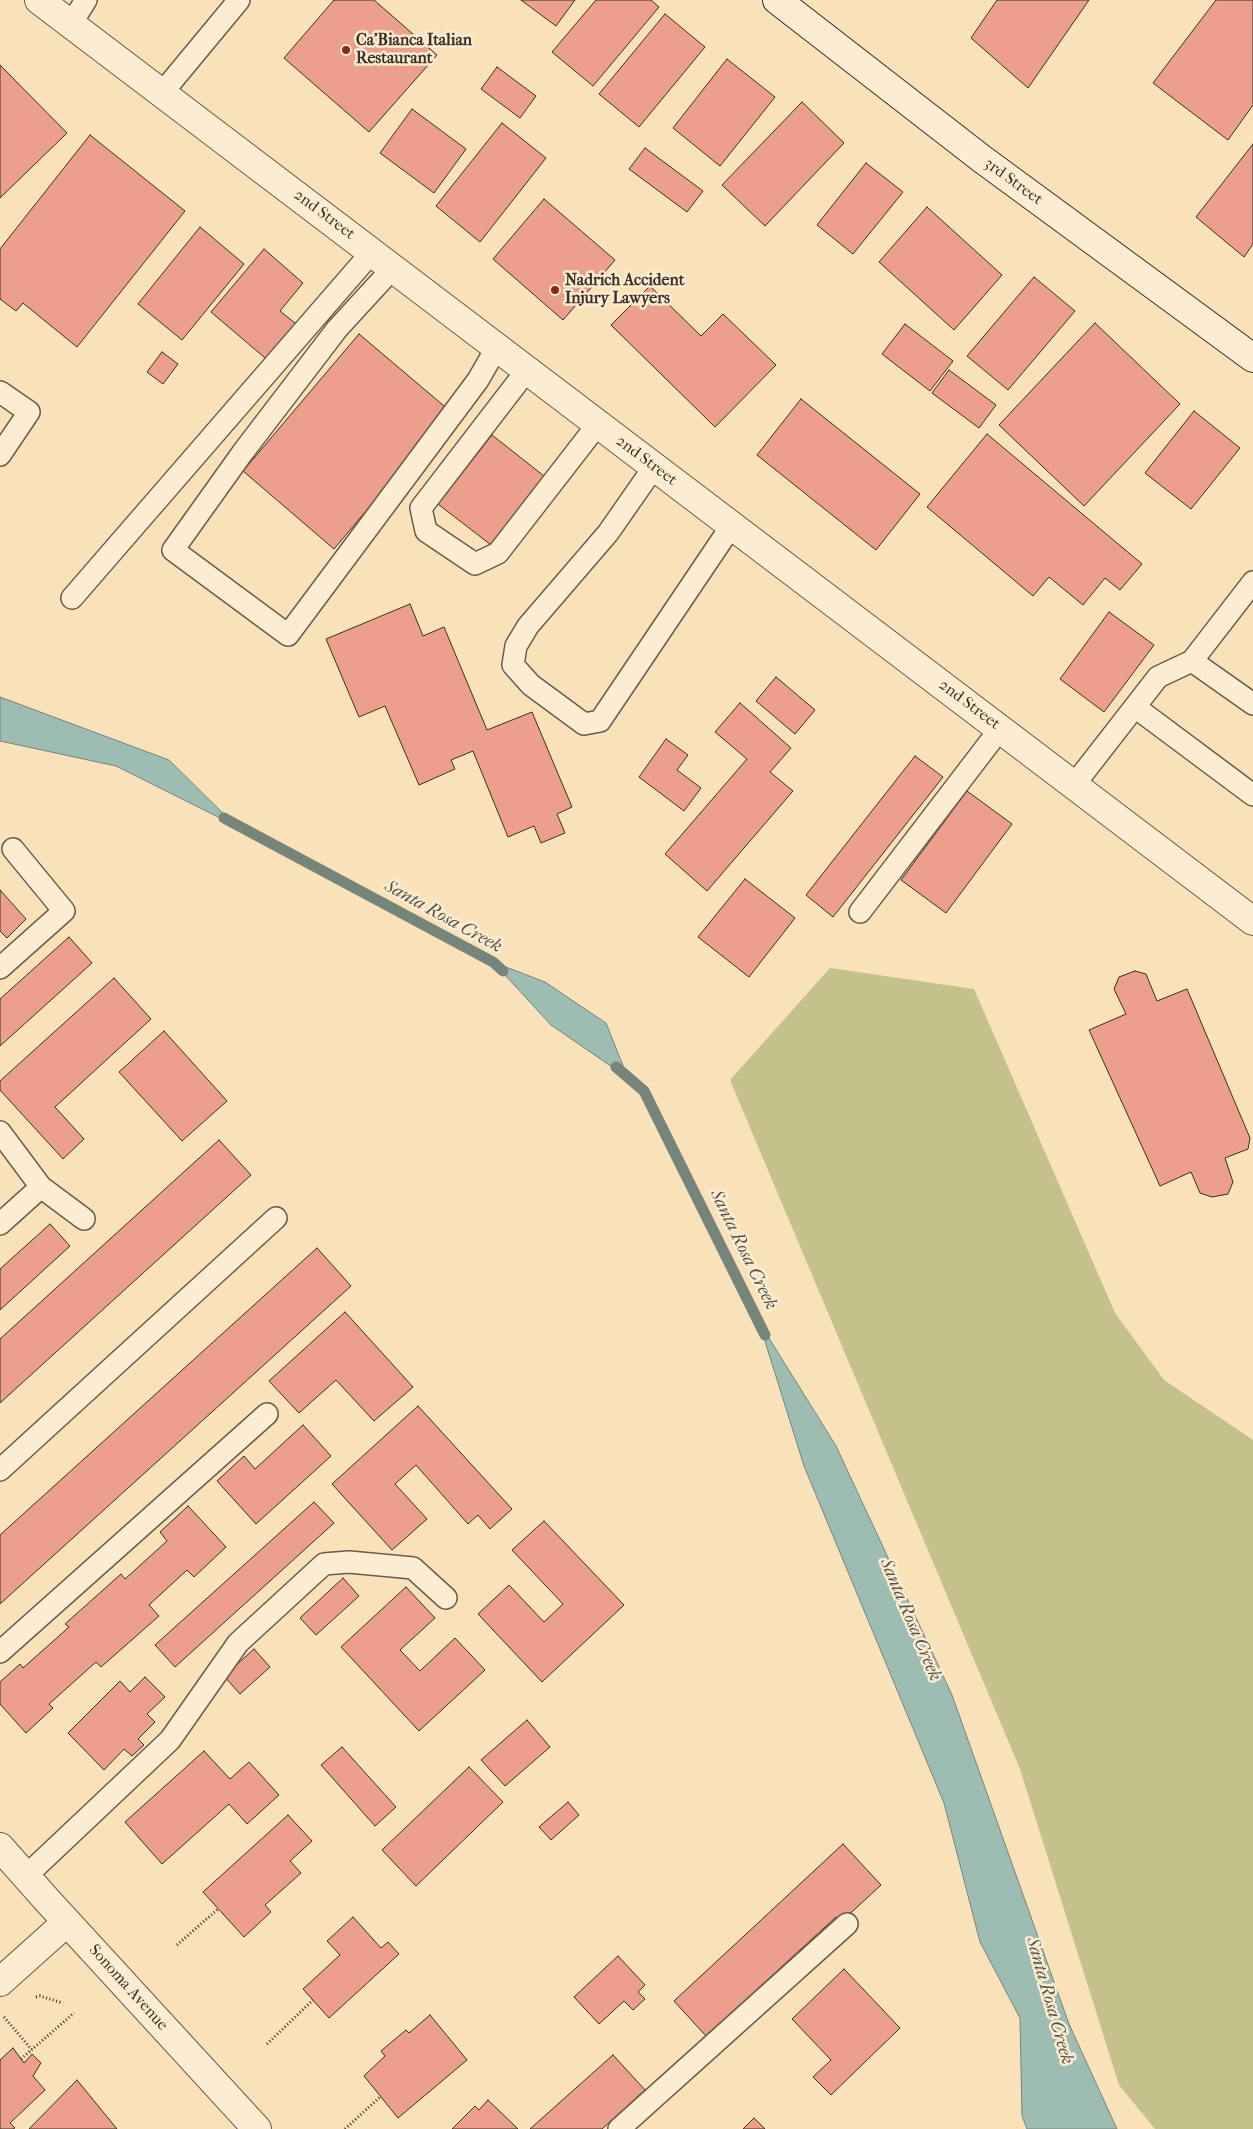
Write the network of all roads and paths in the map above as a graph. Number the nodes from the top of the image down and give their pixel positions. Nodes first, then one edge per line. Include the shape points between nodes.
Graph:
1 (39, 0) edge
2 (86, 0) edge
3 (240, 0) edge
4 (777, 0) edge
5 (71, 24) junction
6 (162, 93) junction
7 (383, 260) junction
8 (497, 348) junction
9 (1253, 358) edge
10 (527, 370) junction
11 (0, 392) edge
12 (598, 424) junction
13 (0, 455) edge
14 (654, 467) junction
15 (732, 526) junction
16 (1253, 582) edge
17 (72, 598) dead end
18 (1192, 661) junction
19 (1253, 704) edge
20 (1135, 707) junction
21 (1000, 729) junction
22 (1074, 785) junction
23 (1253, 795) edge
24 (13, 849) dead end
25 (860, 912) dead end
26 (1253, 921) edge
27 (0, 968) edge
28 (0, 1132) edge
29 (41, 1187) junction
30 (276, 1218) dead end
31 (84, 1219) dead end
32 (0, 1224) edge
33 (267, 1414) dead end
34 (0, 1470) edge
35 (446, 1598) dead end
36 (0, 1652) edge
37 (0, 1846) edge
38 (26, 1876) junction
39 (218, 1909) dead end
40 (67, 1922) junction
41 (848, 1924) dead end
42 (177, 1945) dead end
43 (0, 1982) edge
44 (32, 1998) dead end
45 (314, 2000) dead end
46 (63, 2003) dead end
47 (74, 2013) dead end
48 (4, 2017) dead end
49 (267, 2044) dead end
50 (32, 2050) junction
51 (21, 2059) dead end
52 (380, 2096) dead end
53 (257, 2129) edge
54 (345, 2129) edge
55 (619, 2129) edge

1 - 5 street, 2nd Street
2 - 5 lane
3 - 6 lane
4 - 9 street, 3rd Street via 982,159
5 - 6 street, 2nd Street
6 - 7 street, 2nd Street
7 - 8 street, 2nd Street
7 - 8 lane via 337,329 173,550 288,635 478,380
7 - 17 lane
8 - 10 street, 2nd Street
10 - 12 street, 2nd Street
10 - 12 lane via 421,508 426,531 475,564 498,553
11 - 13 lane via 30,412
12 - 14 street, 2nd Street
14 - 15 street, 2nd Street
14 - 15 lane via 608,533 528,626 516,646 513,665 531,685 584,724 600,721
15 - 21 street, 2nd Street
16 - 18 lane
18 - 19 lane
18 - 20 lane via 1158,677
20 - 22 lane
20 - 23 lane
21 - 22 street, 2nd Street
21 - 25 lane
22 - 26 street, 2nd Street
24 - 27 lane via 64,911
28 - 29 lane
29 - 31 lane
29 - 32 lane
30 - 34 lane
33 - 36 lane
35 - 38 lane via 414,1568 349,1562 324,1564 238,1643 170,1740
37 - 38 street, Sonoma Avenue
38 - 40 street, Sonoma Avenue
39 - 42 path
40 - 43 street
40 - 53 street, Sonoma Avenue
41 - 55 lane
44 - 46 path via 40,1996
45 - 49 path
47 - 50 path
48 - 50 path
50 - 51 path
52 - 54 path

